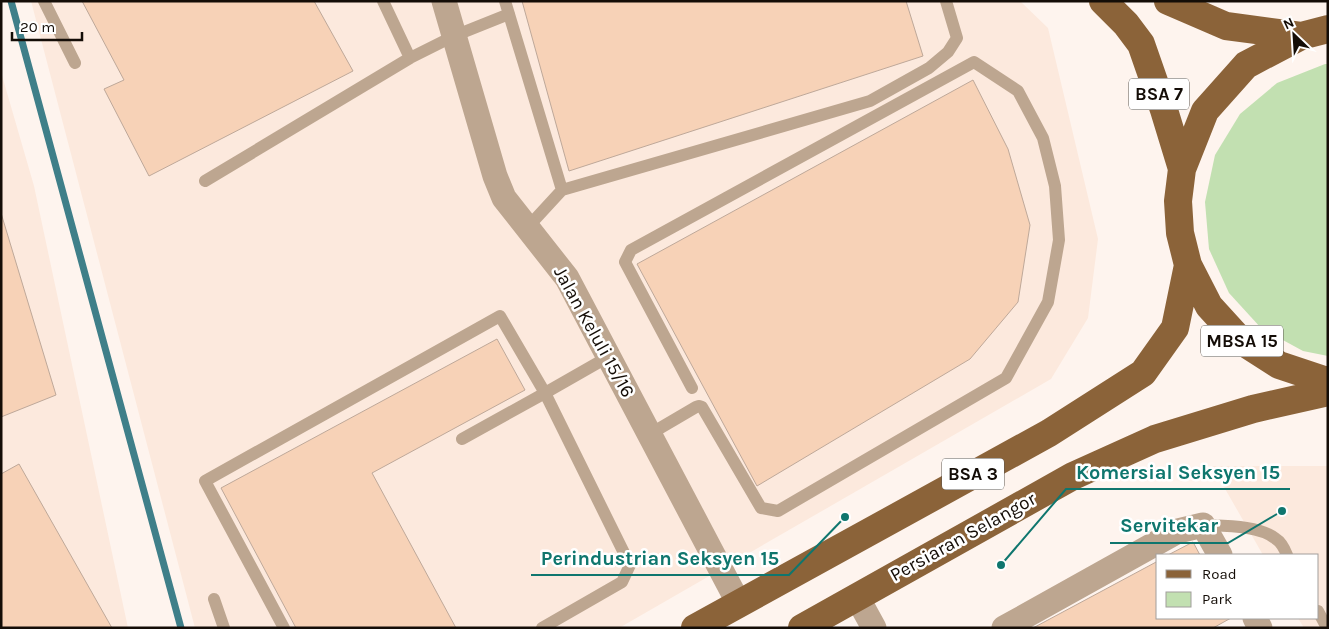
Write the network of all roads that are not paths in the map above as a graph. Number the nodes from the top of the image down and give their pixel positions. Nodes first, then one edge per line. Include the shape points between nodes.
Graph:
1 (44, 1) edge
2 (383, 1) edge
3 (444, 1) edge
4 (505, 1) edge
5 (946, 1) edge
6 (1103, 1) edge
7 (1168, 1) edge
8 (509, 14) junction
9 (1328, 30) edge
10 (454, 36) junction
11 (1301, 36) junction
12 (410, 58) junction
13 (75, 63) dead end
14 (1182, 169) junction
15 (205, 181) dead end
16 (562, 190) junction
17 (527, 228) junction
18 (1188, 265) junction
19 (608, 356) junction
20 (1328, 380) edge
21 (692, 388) dead end
22 (1328, 392) edge
23 (545, 393) junction
24 (650, 434) junction
25 (462, 439) dead end
26 (1203, 525) junction
27 (1219, 554) edge
28 (1286, 554) edge
29 (857, 597) junction
30 (214, 599) dead end
31 (739, 604) junction
32 (1319, 613) edge
33 (224, 628) edge
34 (284, 628) edge
35 (542, 628) edge
36 (696, 628) edge
37 (802, 628) edge
38 (874, 628) edge
39 (1004, 628) edge
40 (1327, 628) edge

1 - 13 lane
2 - 12 lane
3 - 10 street, Jalan Keluli 15/16
4 - 8 lane
5 - 16 lane via 957,38 948,52 929,68 870,101
6 - 14 main road, BSA 7 via 1141,44
7 - 11 main road via 1226,26
8 - 10 lane
8 - 16 lane
9 - 11 main road, MBSA 15
10 - 12 lane
10 - 17 street, Jalan Keluli 15/16 via 495,176 504,198
11 - 14 main road, MBSA 15 via 1246,65 1211,104 1205,111
12 - 15 lane
14 - 18 main road, MBSA 15 via 1178,201 1180,233
16 - 17 lane
17 - 19 street, Jalan Keluli 15/16 via 567,278
18 - 20 main road, MBSA 15 via 1209,306 1240,340 1279,366
18 - 31 main road, BSA 3 via 1175,328 1142,373 1049,433
19 - 23 lane
19 - 24 street, Jalan Keluli 15/16
21 - 24 lane via 625,262 632,250 974,62 1018,91 1043,138 1055,186 1058,240 1048,302 1006,378 778,511 761,508 702,407 696,407
22 - 29 main road, Persiaran Selangor / BSA 3 via 1253,409 1155,439 1073,476
23 - 25 lane
23 - 34 lane via 500,316 205,481
23 - 35 lane via 630,565 622,582
24 - 31 street, Jalan Keluli 15/16
26 - 27 street
26 - 28 lane via 1263,531 1277,539
26 - 39 street via 1178,531
29 - 37 main road, Persiaran Selangor / BSA 3
29 - 38 street
30 - 33 lane
31 - 36 main road, BSA 3
32 - 40 lane

